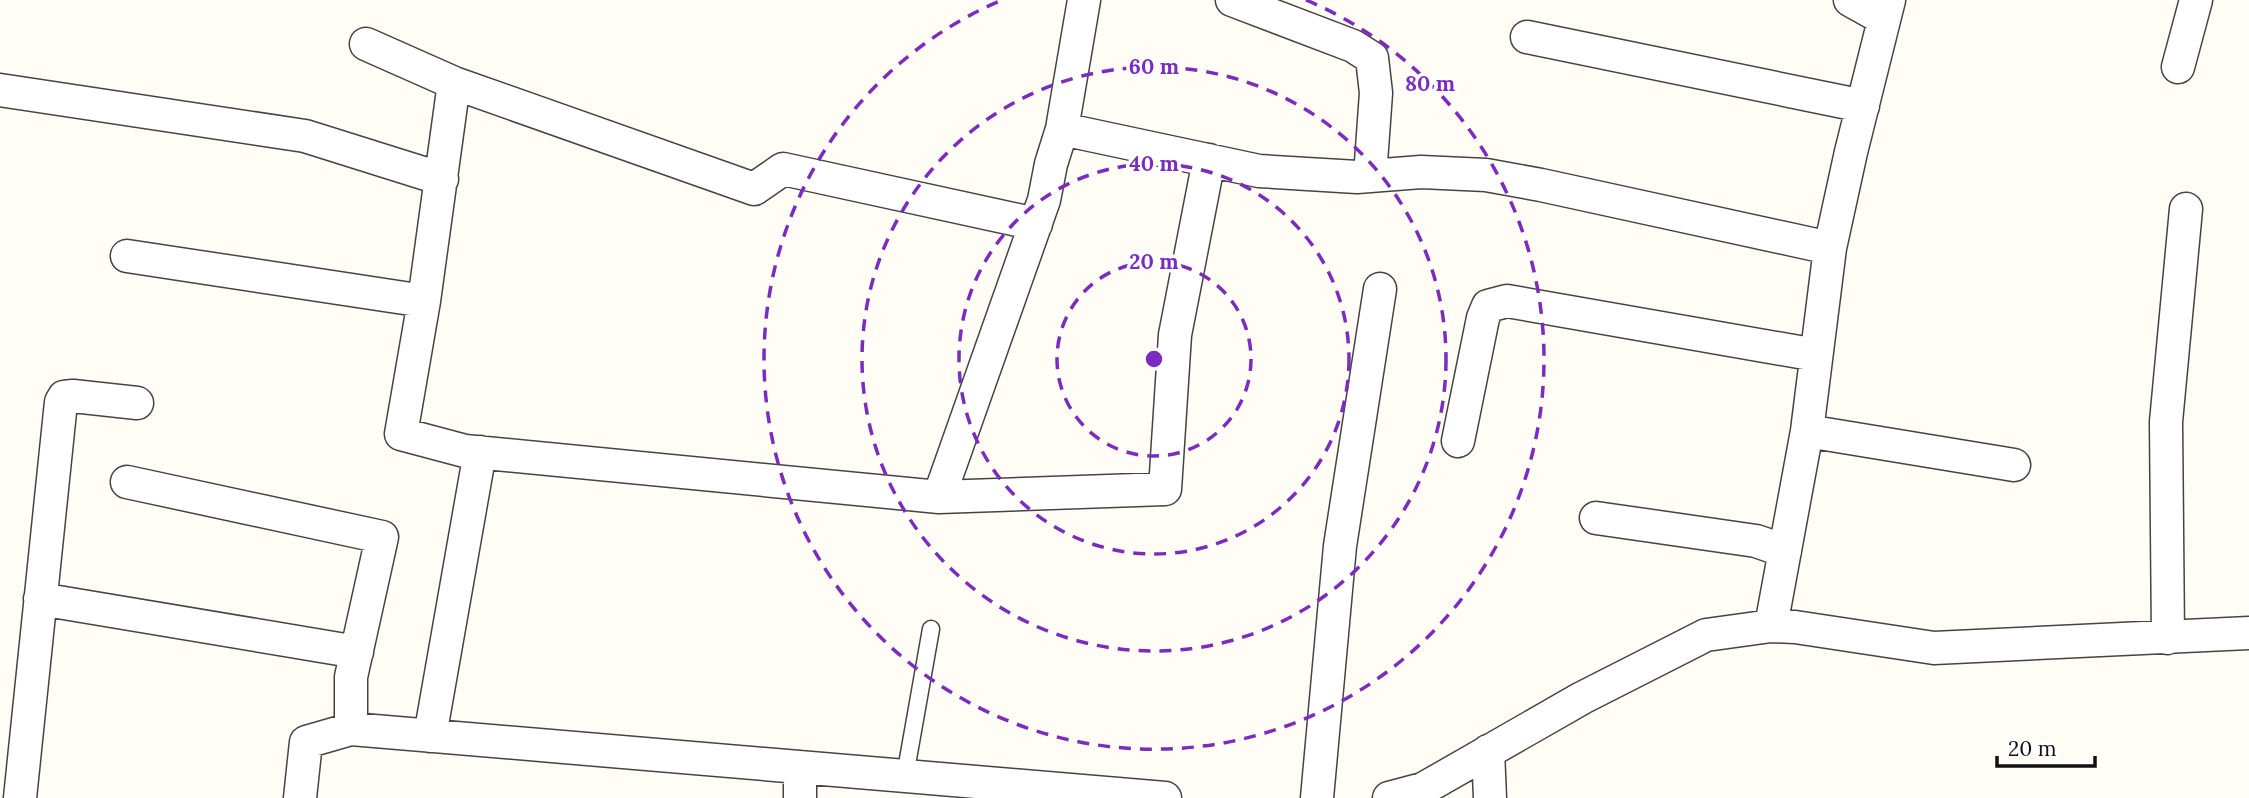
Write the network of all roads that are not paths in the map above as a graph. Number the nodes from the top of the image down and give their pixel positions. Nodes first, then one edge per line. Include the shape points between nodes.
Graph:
1 (1084, 0) edge
2 (1850, 0) edge
3 (2196, 0) edge
4 (1250, 3) edge
5 (1886, 9) edge
6 (1527, 37) dead end
7 (366, 44) dead end
8 (2178, 67) dead end
9 (454, 83) junction
10 (0, 90) edge
11 (1863, 106) junction
12 (1062, 129) junction
13 (1209, 160) junction
14 (1370, 176) junction
15 (442, 179) junction
16 (2186, 209) dead end
17 (1036, 224) junction
18 (1830, 248) junction
19 (127, 256) dead end
20 (1380, 289) dead end
21 (424, 301) junction
22 (1816, 355) junction
23 (137, 403) dead end
24 (1807, 431) junction
25 (1458, 441) dead end
26 (480, 452) junction
27 (2014, 465) dead end
28 (127, 482) dead end
29 (939, 497) junction
30 (1595, 518) dead end
31 (1785, 551) junction
32 (40, 599) junction
33 (1771, 626) junction
34 (931, 629) dead end
35 (2249, 633) edge
36 (2168, 638) junction
37 (357, 652) junction
38 (351, 729) junction
39 (430, 736) junction
40 (1488, 751) junction
41 (800, 767) junction
42 (905, 776) junction
43 (971, 790) edge
44 (1044, 793) edge
45 (1397, 797) edge
46 (20, 798) edge
47 (300, 798) edge
48 (800, 798) edge
49 (1165, 798) edge
50 (1317, 798) edge
51 (1490, 798) edge

1 - 12 street
2 - 5 street
3 - 8 street
4 - 14 street via 1372,58 1376,93
5 - 11 street
6 - 11 street
7 - 9 street
9 - 15 street
9 - 17 street via 754,189 783,169
10 - 15 street via 304,136
11 - 18 street
12 - 13 street
12 - 17 street
13 - 14 street via 1259,171
13 - 29 street via 1175,335 1165,489
14 - 18 street via 1421,172 1486,175
15 - 21 street
16 - 36 street via 2166,422
17 - 29 street
18 - 22 street
19 - 21 street
20 - 50 street via 1340,546
21 - 26 street via 401,435
22 - 24 street
22 - 25 street via 1552,308 1497,303 1488,306 1483,318
23 - 32 street via 73,396 61,402
24 - 27 street
24 - 31 street
26 - 29 street
26 - 39 street
28 - 37 street via 382,537
30 - 31 street via 1756,541
31 - 33 street
32 - 37 street
32 - 46 street
33 - 36 street via 1934,648
33 - 40 street via 1706,635
34 - 42 lane
35 - 36 street
37 - 38 street via 351,677
38 - 39 street
38 - 47 street via 306,742
39 - 41 street
40 - 45 street via 1423,789
40 - 51 street
41 - 42 street
41 - 48 street
42 - 43 street
43 - 44 street
44 - 49 street

